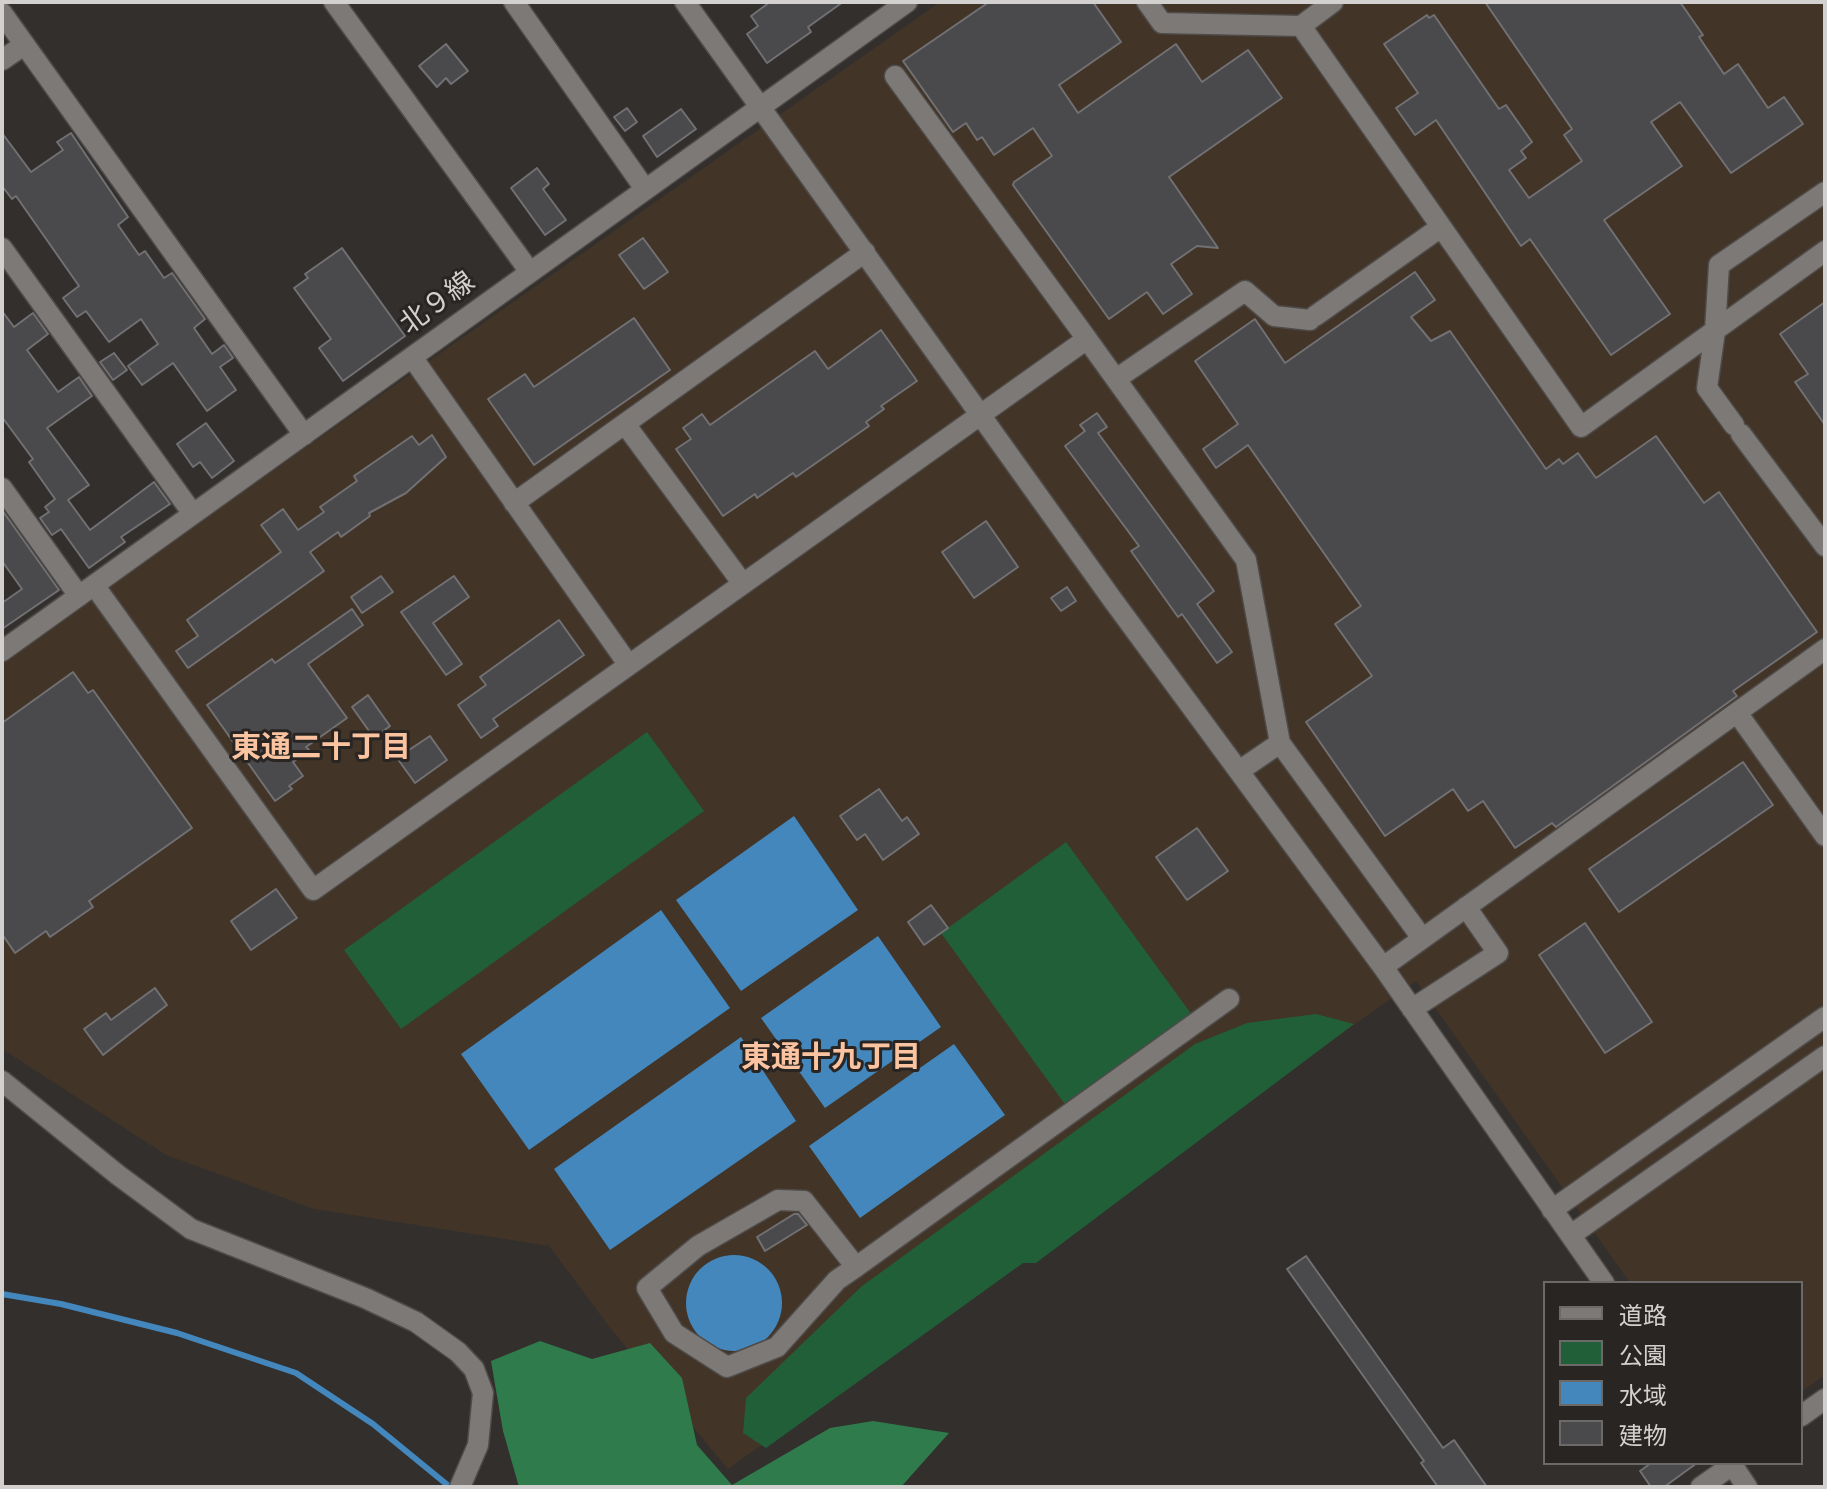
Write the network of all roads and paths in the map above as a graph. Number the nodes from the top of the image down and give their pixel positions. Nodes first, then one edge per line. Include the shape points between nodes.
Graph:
1 (334, 2) edge
2 (514, 2) edge
3 (685, 2) edge
4 (907, 2) edge
5 (1147, 2) edge
6 (1333, 2) edge
7 (879, 10) edge
8 (2, 13) edge
9 (1301, 26) junction
10 (24, 45) junction
11 (2, 60) edge
12 (895, 76) dead end
13 (760, 107) junction
14 (645, 189) junction
15 (1825, 192) edge
16 (1441, 227) junction
17 (2, 248) edge
18 (1825, 251) edge
19 (865, 252) junction
20 (530, 272) junction
21 (1715, 331) junction
22 (1087, 339) junction
23 (412, 357) junction
24 (1116, 379) junction
25 (981, 416) junction
26 (625, 424) junction
27 (304, 435) junction
28 (3, 493) edge
29 (514, 503) junction
30 (193, 514) junction
31 (1825, 546) edge
32 (743, 584) junction
33 (86, 591) junction
34 (1825, 649) edge
35 (2, 651) edge
36 (628, 664) junction
37 (1738, 714) junction
38 (1280, 743) junction
39 (1239, 771) junction
40 (1825, 836) edge
41 (1466, 907) junction
42 (1422, 938) junction
43 (1383, 967) junction
44 (1229, 999) dead end
45 (1412, 1009) junction
46 (1825, 1017) edge
47 (1825, 1056) edge
48 (2, 1081) edge
49 (1552, 1210) junction
50 (1571, 1235) junction
51 (856, 1267) junction
52 (1603, 1281) edge
53 (1825, 1399) edge
54 (1803, 1415) edge
55 (1732, 1465) edge
56 (1734, 1465) edge
57 (460, 1487) edge
58 (1701, 1487) edge
59 (1747, 1487) edge

1 - 20 street
2 - 14 street
3 - 13 street
4 - 7 street, 北９線
5 - 9 street via 1162,23
6 - 9 street
7 - 13 street, 北９線
8 - 10 street
9 - 16 street
10 - 11 street
10 - 27 street
12 - 22 street
13 - 14 street, 北９線
13 - 19 street
14 - 20 street, 北９線
15 - 21 street via 1719,265
16 - 21 street via 1581,427
16 - 24 street via 1313,318 1274,316 1245,291
17 - 30 street
18 - 21 street
19 - 25 street
19 - 26 street
20 - 23 street, 北９線
21 - 31 street via 1707,388
22 - 24 street
22 - 25 street
23 - 27 street, 北９線
23 - 29 street
24 - 38 street via 1246,560
25 - 32 street
25 - 39 street
26 - 29 street
26 - 32 street
27 - 30 street, 北９線
28 - 33 street
29 - 36 street
30 - 33 street, 北９線
32 - 36 street
33 - 35 street, 北９線
33 - 36 street via 313,890
34 - 37 street
37 - 40 street
37 - 41 street
38 - 39 street
38 - 42 street
39 - 43 street
41 - 42 street
41 - 45 street via 1498,953
42 - 43 street
43 - 45 street
44 - 51 street
45 - 49 street
46 - 49 street
47 - 50 street
48 - 57 street via 191,1229 365,1298 416,1322 458,1352 474,1369 483,1393 478,1445
49 - 50 street
50 - 52 street
51 - 51 street via 837,1280 777,1347 727,1367 674,1333 647,1288 698,1246 778,1200 804,1201
53 - 54 street
55 - 58 street
56 - 59 street

